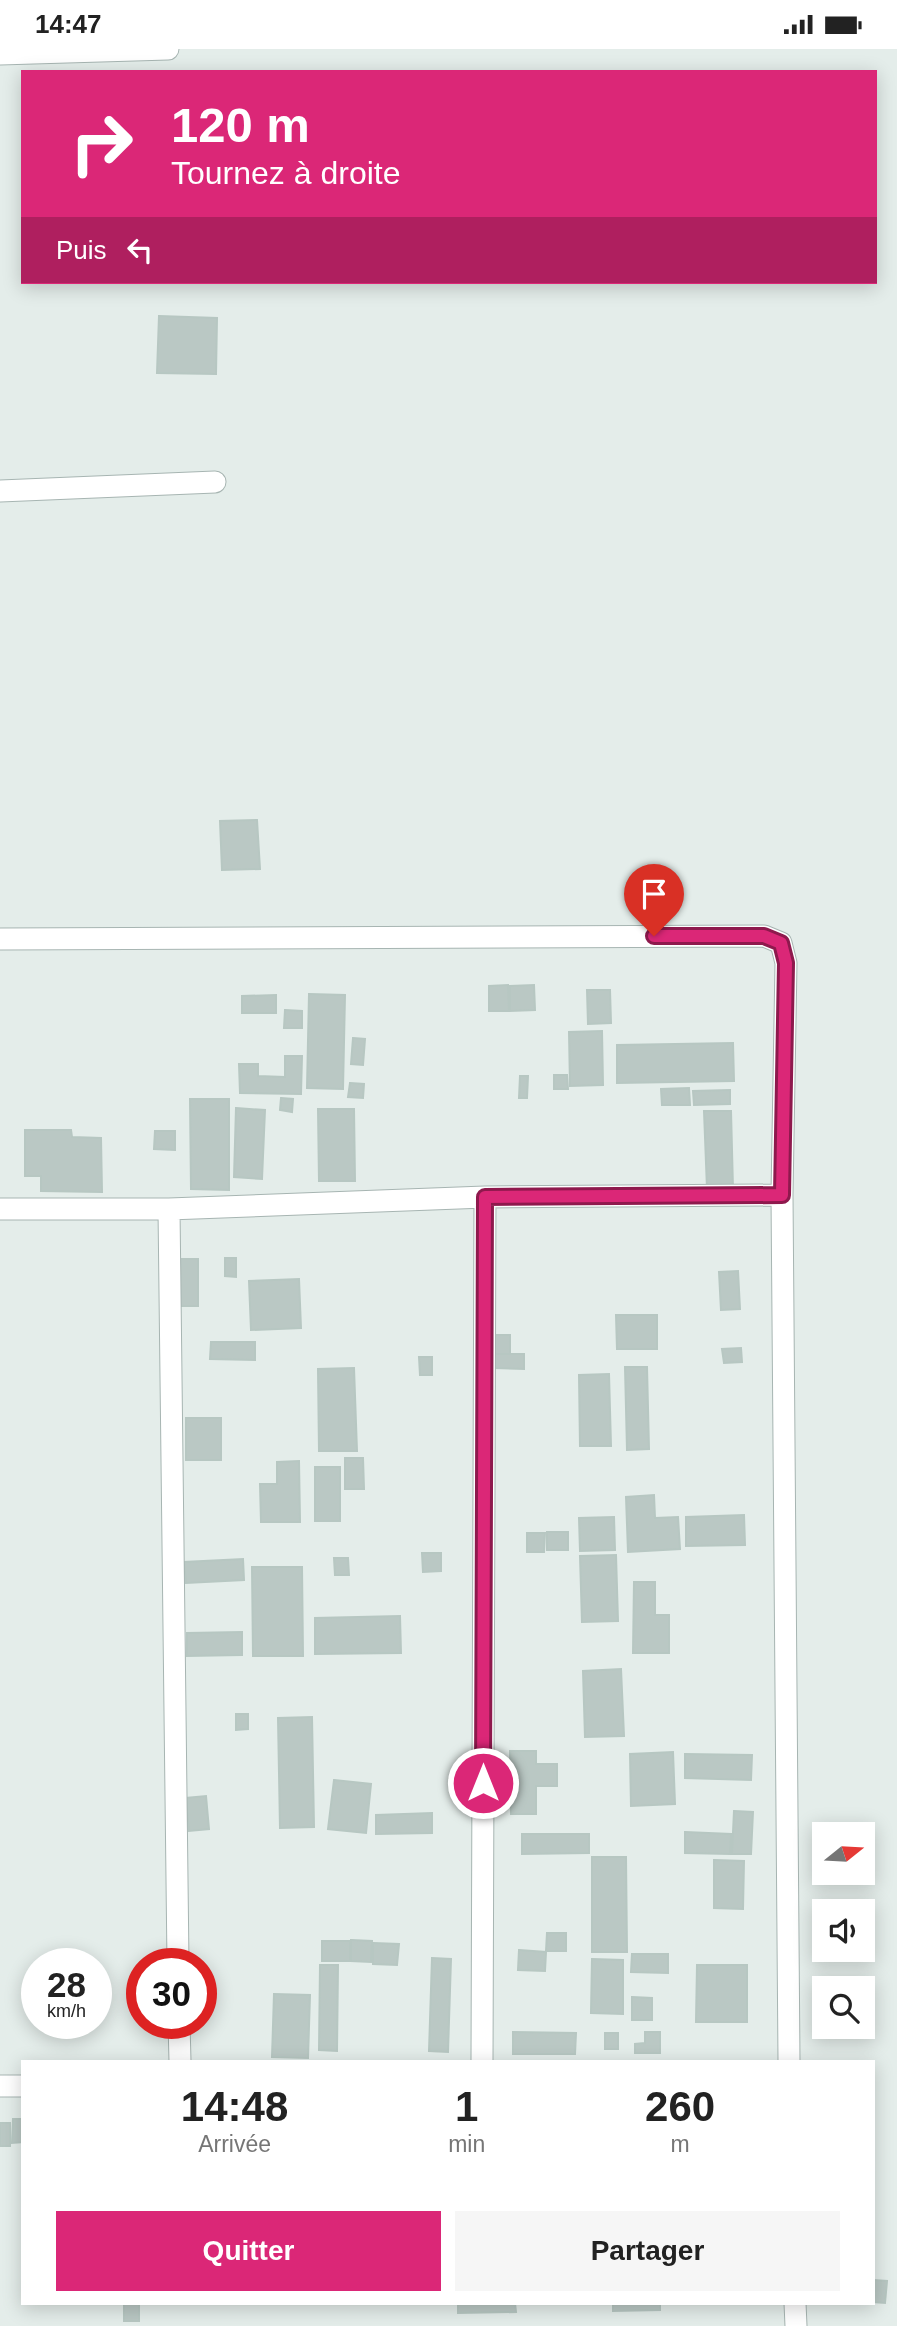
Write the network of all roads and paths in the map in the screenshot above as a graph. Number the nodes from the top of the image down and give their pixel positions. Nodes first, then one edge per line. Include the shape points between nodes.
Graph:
1 (168, 49) edge
2 (0, 54) edge
3 (215, 482) dead end
4 (0, 491) edge
5 (0, 939) edge
6 (782, 1195) junction
7 (485, 1197) junction
8 (0, 1209) edge
9 (169, 1209) junction
10 (178, 1948) edge
11 (179, 2039) edge
12 (180, 2060) edge
13 (481, 2060) edge
14 (789, 2060) edge
15 (0, 2086) edge
16 (21, 2086) edge
17 (795, 2305) edge
18 (796, 2326) edge

1 - 2 street
3 - 4 street
5 - 6 street via 764,936 781,943 786,963
6 - 7 street
6 - 14 street
7 - 9 street
7 - 13 street
8 - 9 street
9 - 10 street
11 - 12 street
15 - 16 street
17 - 18 street

